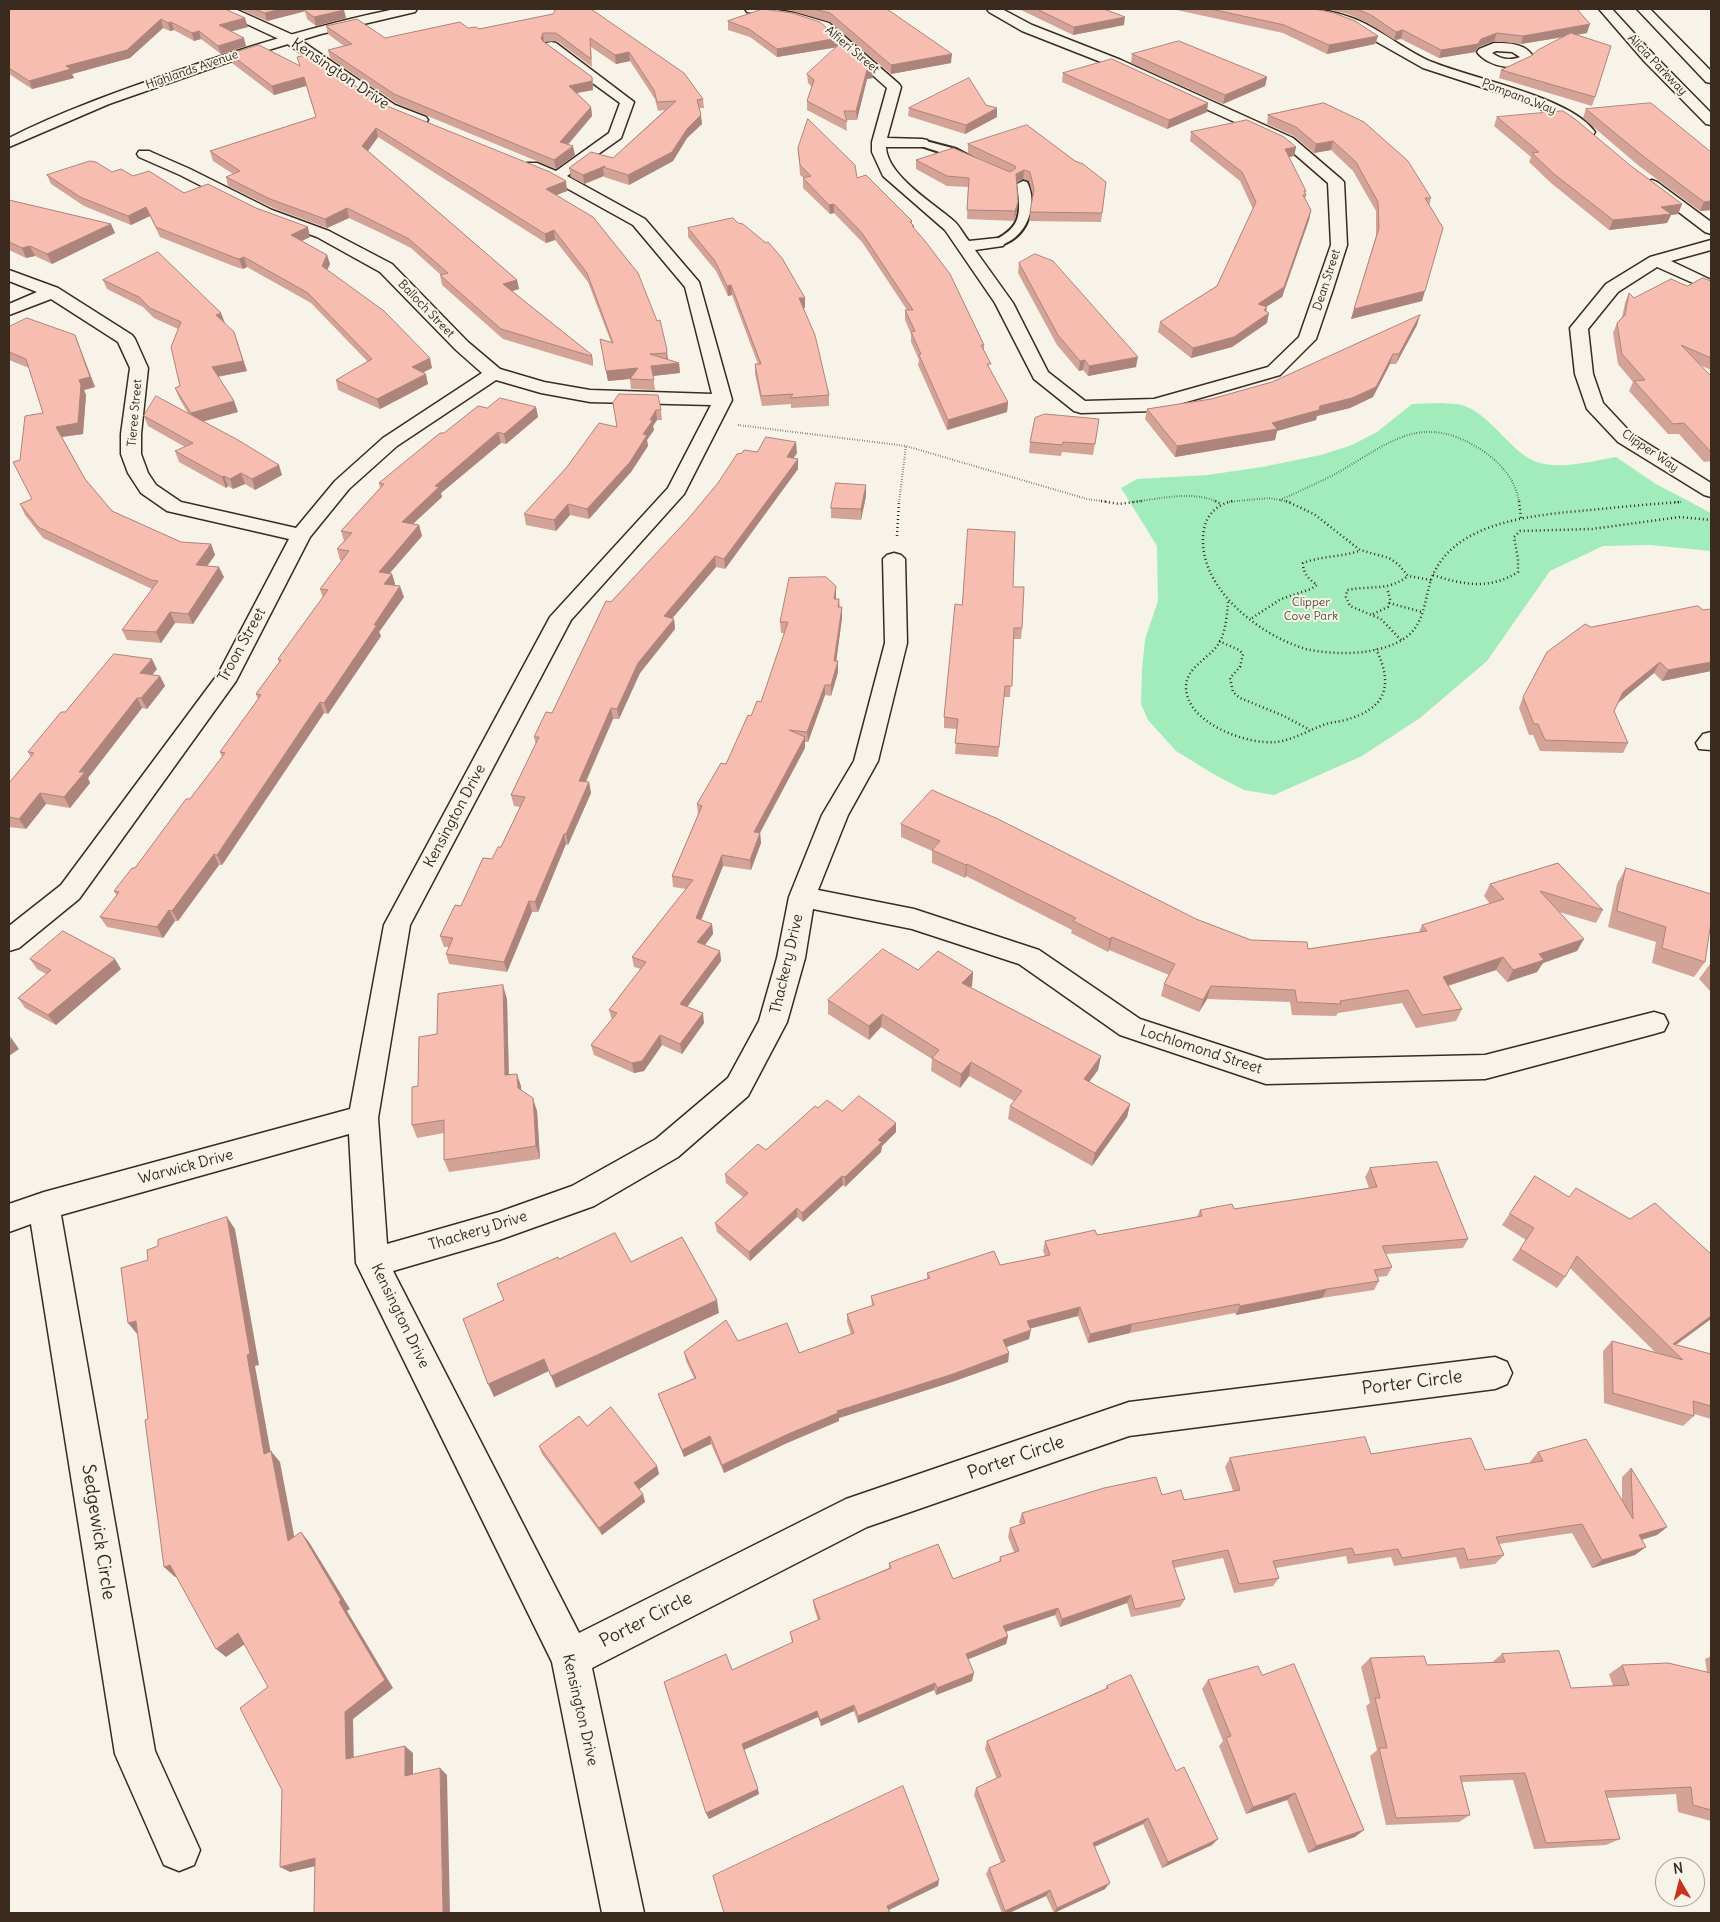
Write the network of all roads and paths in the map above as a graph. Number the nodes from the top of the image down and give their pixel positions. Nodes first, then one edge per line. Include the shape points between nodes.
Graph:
1 (225, 9) edge
2 (411, 9) edge
3 (751, 9) edge
4 (993, 9) edge
5 (1303, 9) edge
6 (1605, 9) edge
7 (1643, 9) edge
8 (288, 38) junction
9 (551, 46) edge
10 (1492, 59) dead end
11 (1460, 75) junction
12 (1711, 80) edge
13 (1711, 121) edge
14 (443, 130) edge
15 (1599, 141) edge
16 (879, 142) junction
17 (9, 143) edge
18 (922, 143) joint
19 (144, 154) dead end
20 (513, 159) edge
21 (984, 166) edge
22 (557, 177) junction
23 (1641, 177) edge
24 (1023, 184) edge
25 (1711, 229) edge
26 (998, 243) joint
27 (1711, 245) edge
28 (964, 246) junction
29 (1656, 260) junction
30 (9, 275) edge
31 (1711, 286) edge
32 (52, 292) junction
33 (9, 310) edge
34 (494, 373) junction
35 (718, 411) junction
36 (906, 446) junction
37 (1711, 491) edge
38 (1279, 500) junction
39 (1680, 502) dead end
40 (1221, 504) junction
41 (1521, 518) junction
42 (1711, 520) edge
43 (301, 535) junction
44 (1359, 551) junction
45 (894, 559) joint
46 (1434, 575) junction
47 (1408, 576) junction
48 (1431, 580) junction
49 (1387, 588) junction
50 (1228, 602) junction
51 (1389, 603) junction
52 (1422, 612) junction
53 (1372, 614) junction
54 (1252, 618) junction
55 (1401, 640) junction
56 (1219, 641) junction
57 (1376, 648) junction
58 (1310, 730) junction
59 (802, 897) junction
60 (9, 941) edge
61 (1654, 1023) dead end
62 (363, 1118) junction
63 (44, 1206) junction
64 (9, 1218) edge
65 (372, 1263) junction
66 (1496, 1373) dead end
67 (571, 1658) junction
68 (179, 1850) dead end
69 (623, 1913) edge

1 - 8 street, Kensington Drive
2 - 8 street, Highlands Avenue
3 - 16 street, Alfieri Street via 825,26 894,87
4 - 28 street, Dean Street via 1026,28 1116,63 1288,141 1336,182 1339,244 1306,339 1274,371 1155,405 1081,408 1040,375 1004,303
5 - 11 street, Pompano Way via 1358,25 1402,53
6 - 13 street, Alicia Parkway
7 - 12 street, Alicia Parkway
8 - 14 street, Kensington Drive via 390,108
8 - 17 street, Highlands Avenue via 110,99
9 - 22 street via 628,102 616,135
10 - 11 street
11 - 15 street, Pompano Way via 1559,111
16 - 18 street
16 - 28 street via 879,152 891,176 951,227
18 - 21 lane via 952,151
19 - 34 street, Balloch Street via 266,213 322,234 386,268 462,346
20 - 22 street
22 - 35 street via 639,222 693,286
23 - 25 street
24 - 26 lane via 1022,222 1016,232
26 - 28 street
27 - 29 street, Clipper Way
29 - 31 street
29 - 37 street, Clipper Way via 1612,288 1579,328 1584,374 1594,405 1625,438
30 - 32 street, Tieree Street
32 - 33 street
32 - 43 street, Tieree Street via 126,339 139,368 131,454 148,489 174,507
34 - 35 street, Balloch Street via 541,387 590,396
34 - 43 street, Troon Street via 390,442 342,485
35 - 36 path
35 - 62 street, Kensington Drive via 677,490 561,617 397,925
36 - 40 path via 1087,499 1119,504 1193,495
36 - 45 path
38 - 40 path via 1273,497
38 - 41 path via 1330,476 1389,441 1406,434 1431,433 1472,445 1502,467 1520,496
38 - 44 path via 1328,523
39 - 41 path
40 - 50 path via 1208,518 1203,539 1204,560 1212,581
41 - 46 path via 1482,531 1455,546 1438,565
42 - 46 path via 1680,517 1592,529 1520,531 1514,537 1520,562 1518,572 1509,579 1492,585 1468,585
43 - 60 street, Troon Street via 228,676 70,892
44 - 47 path via 1378,553 1395,561
44 - 54 path via 1313,559 1303,564 1308,578 1317,585 1281,598
45 - 59 street, Thackery Drive via 896,643 866,761 835,815
46 - 48 path
47 - 48 path
47 - 49 path via 1398,585
48 - 52 path
49 - 51 path
49 - 53 path via 1347,590 1346,602
50 - 54 path
50 - 56 path via 1226,622
51 - 52 path
51 - 53 path via 1388,607
52 - 55 path via 1416,626
53 - 55 path
54 - 57 path via 1304,648 1352,652
55 - 57 path
56 - 58 path via 1243,654 1240,667 1230,678 1233,692
56 - 58 path via 1190,674 1186,689 1190,704 1201,717 1217,728 1270,742 1290,739
57 - 58 path via 1387,671 1388,682 1376,705 1351,718
59 - 61 street, Lochlomond Street via 914,919 1029,957 1130,1027 1266,1072 1485,1067
59 - 65 street, Thackery Drive via 792,958 773,1022 738,1087 667,1148 583,1196 500,1226
62 - 63 street, Warwick Drive
62 - 65 street, Kensington Drive
63 - 64 street, Warwick Drive
63 - 68 street, Sedgewick Circle via 135,1754
65 - 67 street, Kensington Drive
66 - 67 street, Porter Circle via 1129,1419 859,1512
67 - 69 street, Kensington Drive

